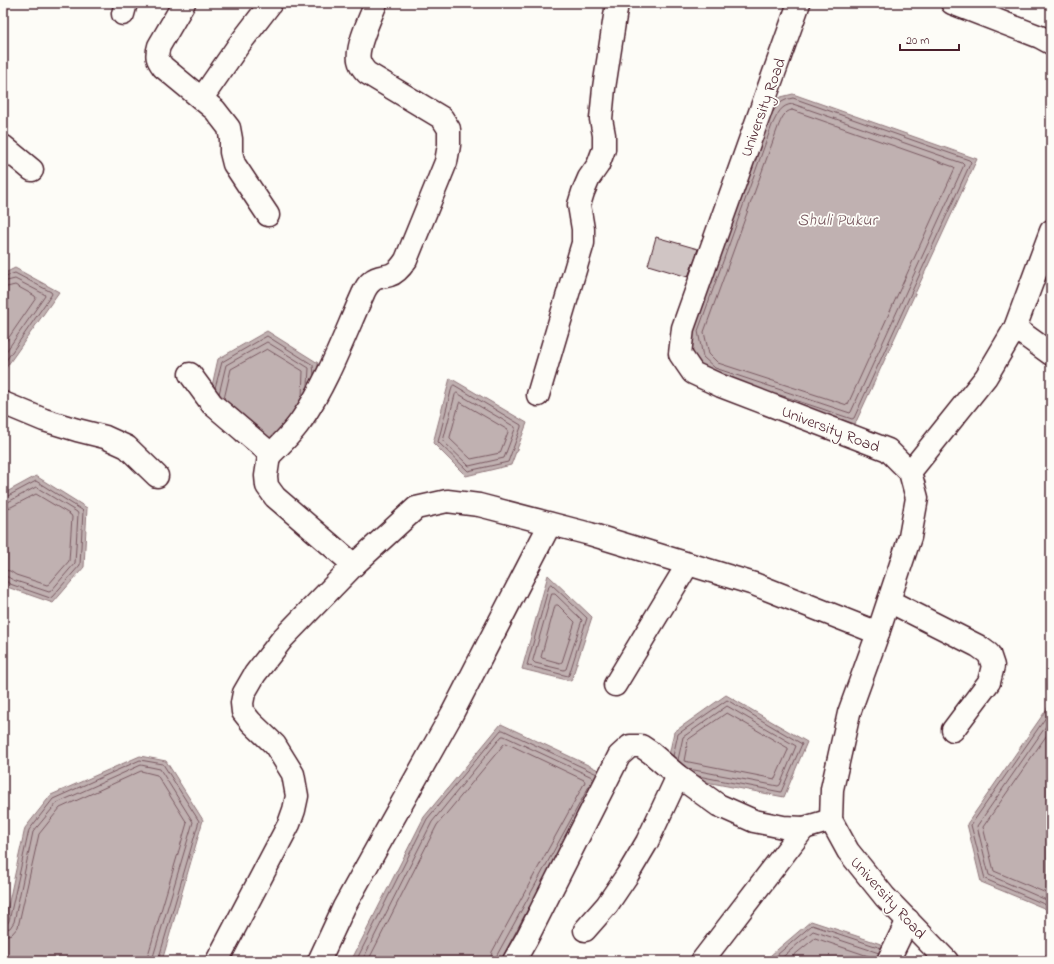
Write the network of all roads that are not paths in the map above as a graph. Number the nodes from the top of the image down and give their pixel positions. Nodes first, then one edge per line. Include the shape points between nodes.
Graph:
1 (184, 3) edge
2 (270, 3) edge
3 (376, 3) edge
4 (618, 3) edge
5 (799, 3) edge
6 (952, 3) edge
7 (975, 8) edge
8 (1051, 43) edge
9 (202, 98) junction
10 (3, 146) edge
11 (32, 170) dead end
12 (268, 215) dead end
13 (1051, 231) edge
14 (1015, 328) junction
15 (1051, 354) edge
16 (190, 374) dead end
17 (538, 395) dead end
18 (3, 403) edge
19 (269, 456) junction
20 (910, 472) junction
21 (157, 476) dead end
22 (550, 524) junction
23 (688, 564) junction
24 (354, 565) junction
25 (889, 601) junction
26 (878, 633) junction
27 (615, 685) dead end
28 (954, 730) dead end
29 (678, 776) junction
30 (832, 820) junction
31 (804, 828) junction
32 (908, 920) junction
33 (585, 930) dead end
34 (217, 961) edge
35 (319, 961) edge
36 (514, 961) edge
37 (702, 961) edge
38 (888, 961) edge
39 (947, 961) edge

1 - 9 street via 159,46 158,60 163,67
2 - 9 street
3 - 19 street via 359,49 362,67 367,73 442,118 449,129 446,162 406,260 400,269 391,275 372,280 367,286 317,395 286,440
4 - 17 street via 601,119 604,149 583,192 580,205 582,243
5 - 20 street, University Road via 683,328 680,354 694,373 721,386 888,450
6 - 7 street
7 - 8 street
9 - 12 street via 229,128 234,164
10 - 11 street
13 - 14 street
14 - 15 street
14 - 20 street via 986,377
16 - 19 street via 212,404 265,449
18 - 21 street via 44,420 105,437 127,447
19 - 24 street via 267,486 275,498
20 - 25 street, University Road via 917,498 910,537
22 - 23 street
22 - 24 street via 479,505 447,501 416,508
22 - 35 street via 452,714 344,907
23 - 26 street via 754,584
23 - 27 street
24 - 34 street via 283,638 255,674 244,693 243,712 275,745 292,774 297,796 289,824
25 - 26 street, University Road
25 - 28 street via 989,654 993,666 989,682
26 - 30 street, University Road via 849,714 832,789
29 - 31 street via 718,805 754,821
29 - 33 street via 647,842 628,874 607,905
29 - 36 street via 641,746 630,746 618,756
30 - 31 street
30 - 32 street, University Road via 848,851 885,897
31 - 37 street
32 - 38 street
32 - 39 street, University Road

